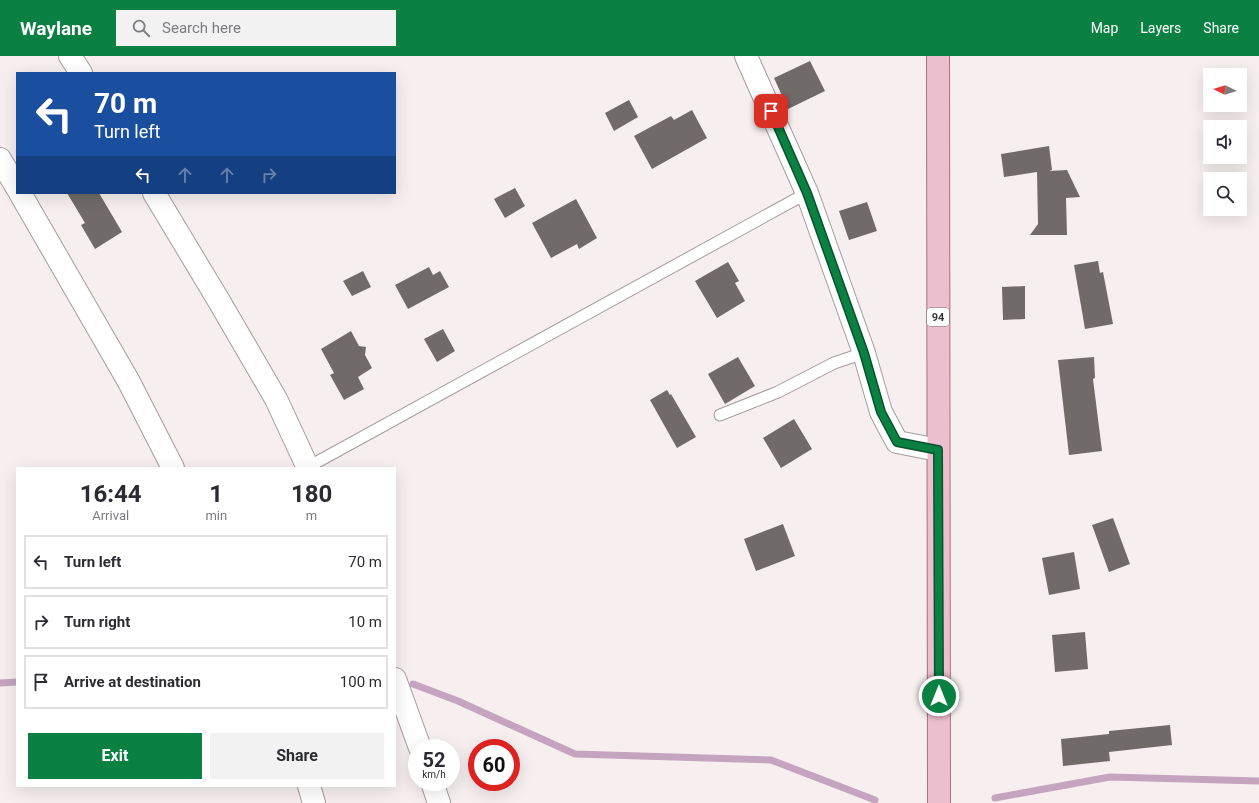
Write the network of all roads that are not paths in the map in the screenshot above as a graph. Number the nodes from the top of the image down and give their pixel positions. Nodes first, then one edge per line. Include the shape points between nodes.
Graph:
1 (70, 56) edge
2 (746, 56) edge
3 (938, 56) edge
4 (80, 72) edge
5 (1, 161) edge
6 (16, 186) edge
7 (807, 193) junction
8 (21, 194) edge
9 (155, 194) edge
10 (864, 353) junction
11 (720, 415) dead end
12 (938, 450) junction
13 (172, 467) edge
14 (308, 467) edge
15 (396, 682) edge
16 (417, 739) edge
17 (308, 787) edge
18 (435, 791) edge
19 (314, 803) edge
20 (439, 803) edge
21 (940, 803) edge

1 - 4 street
2 - 7 street
3 - 12 main road, 94
5 - 6 street
7 - 10 street
7 - 14 lane
8 - 13 street via 129,382
9 - 14 street via 276,399
10 - 11 lane via 834,363 778,392
10 - 12 street via 881,412 897,442
12 - 21 main road, 94
15 - 16 street
17 - 19 street
18 - 20 street

